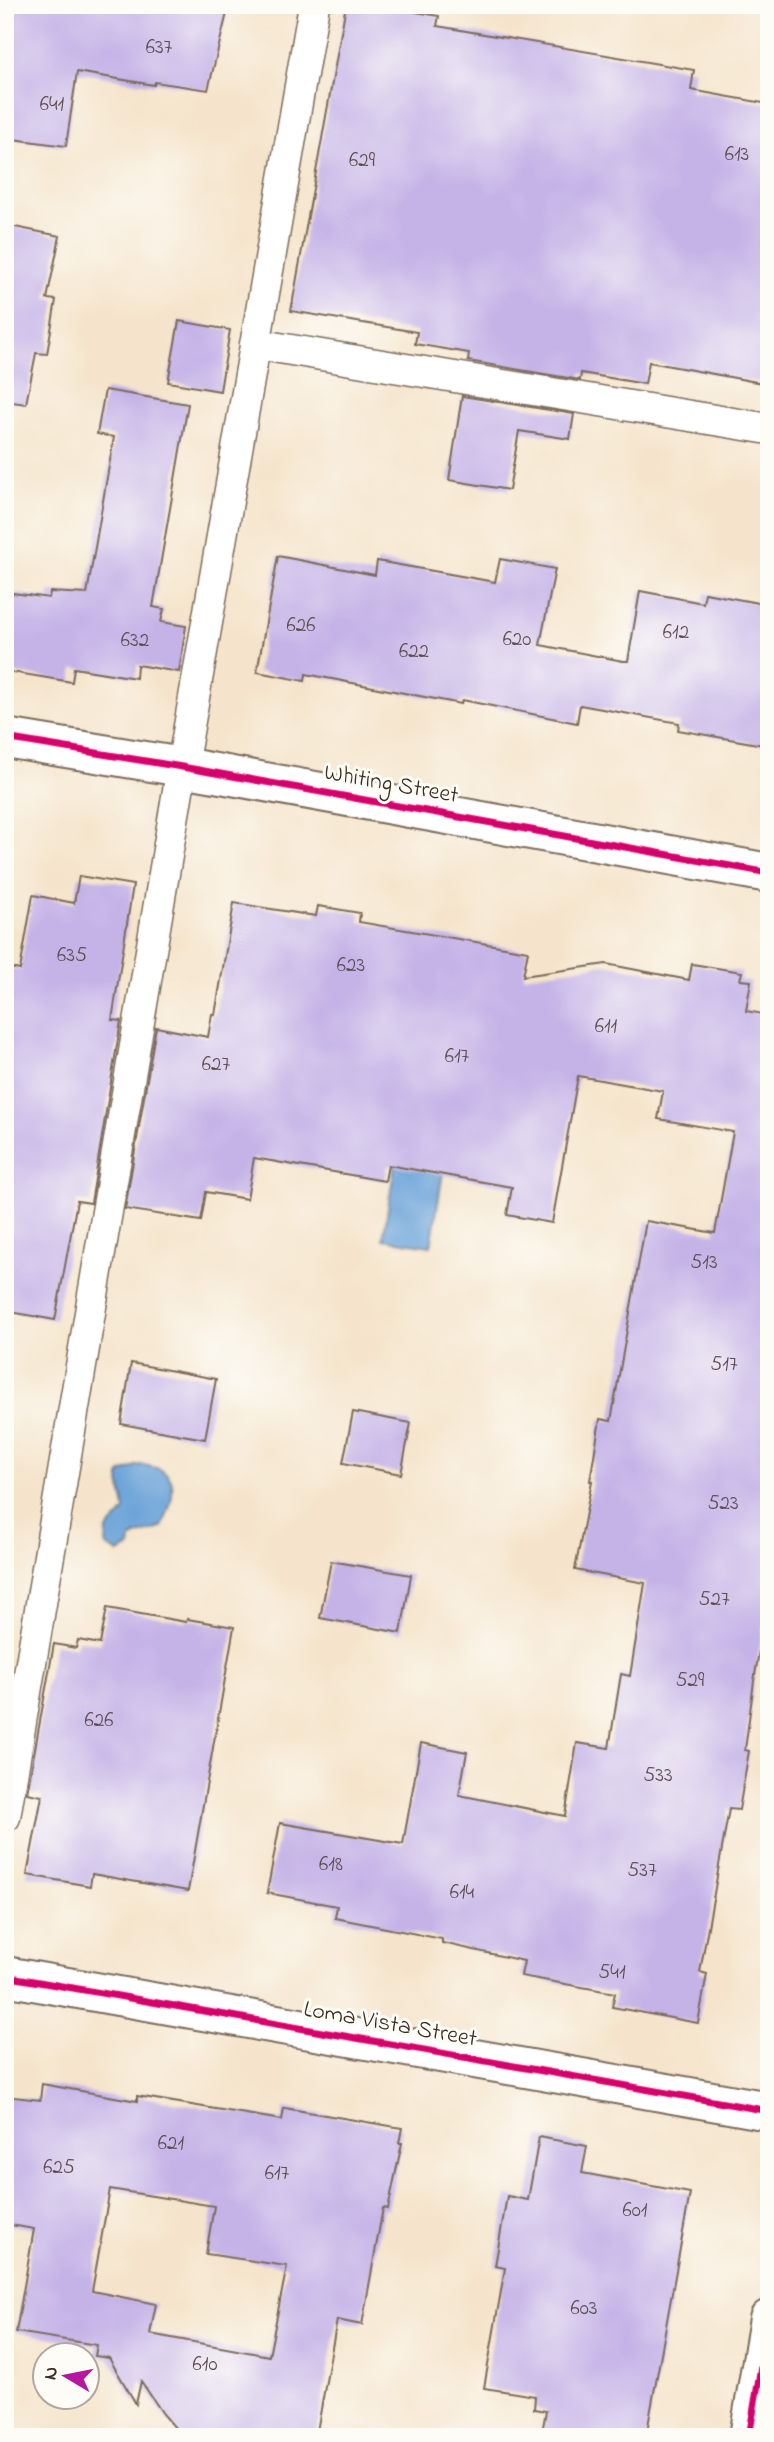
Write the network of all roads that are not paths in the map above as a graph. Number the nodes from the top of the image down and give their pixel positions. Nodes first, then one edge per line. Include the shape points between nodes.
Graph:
1 (314, 5) edge
2 (255, 345) junction
3 (769, 429) edge
4 (5, 738) edge
5 (182, 768) junction
6 (769, 873) edge
7 (5, 1817) edge
8 (5, 1976) edge
9 (769, 2111) edge
10 (769, 2319) edge
11 (749, 2437) edge

1 - 2 lane
2 - 3 lane
2 - 5 lane
4 - 5 street, Whiting Street
5 - 6 street, Whiting Street
5 - 7 lane
8 - 9 street, Loma Vista Street
10 - 11 street

